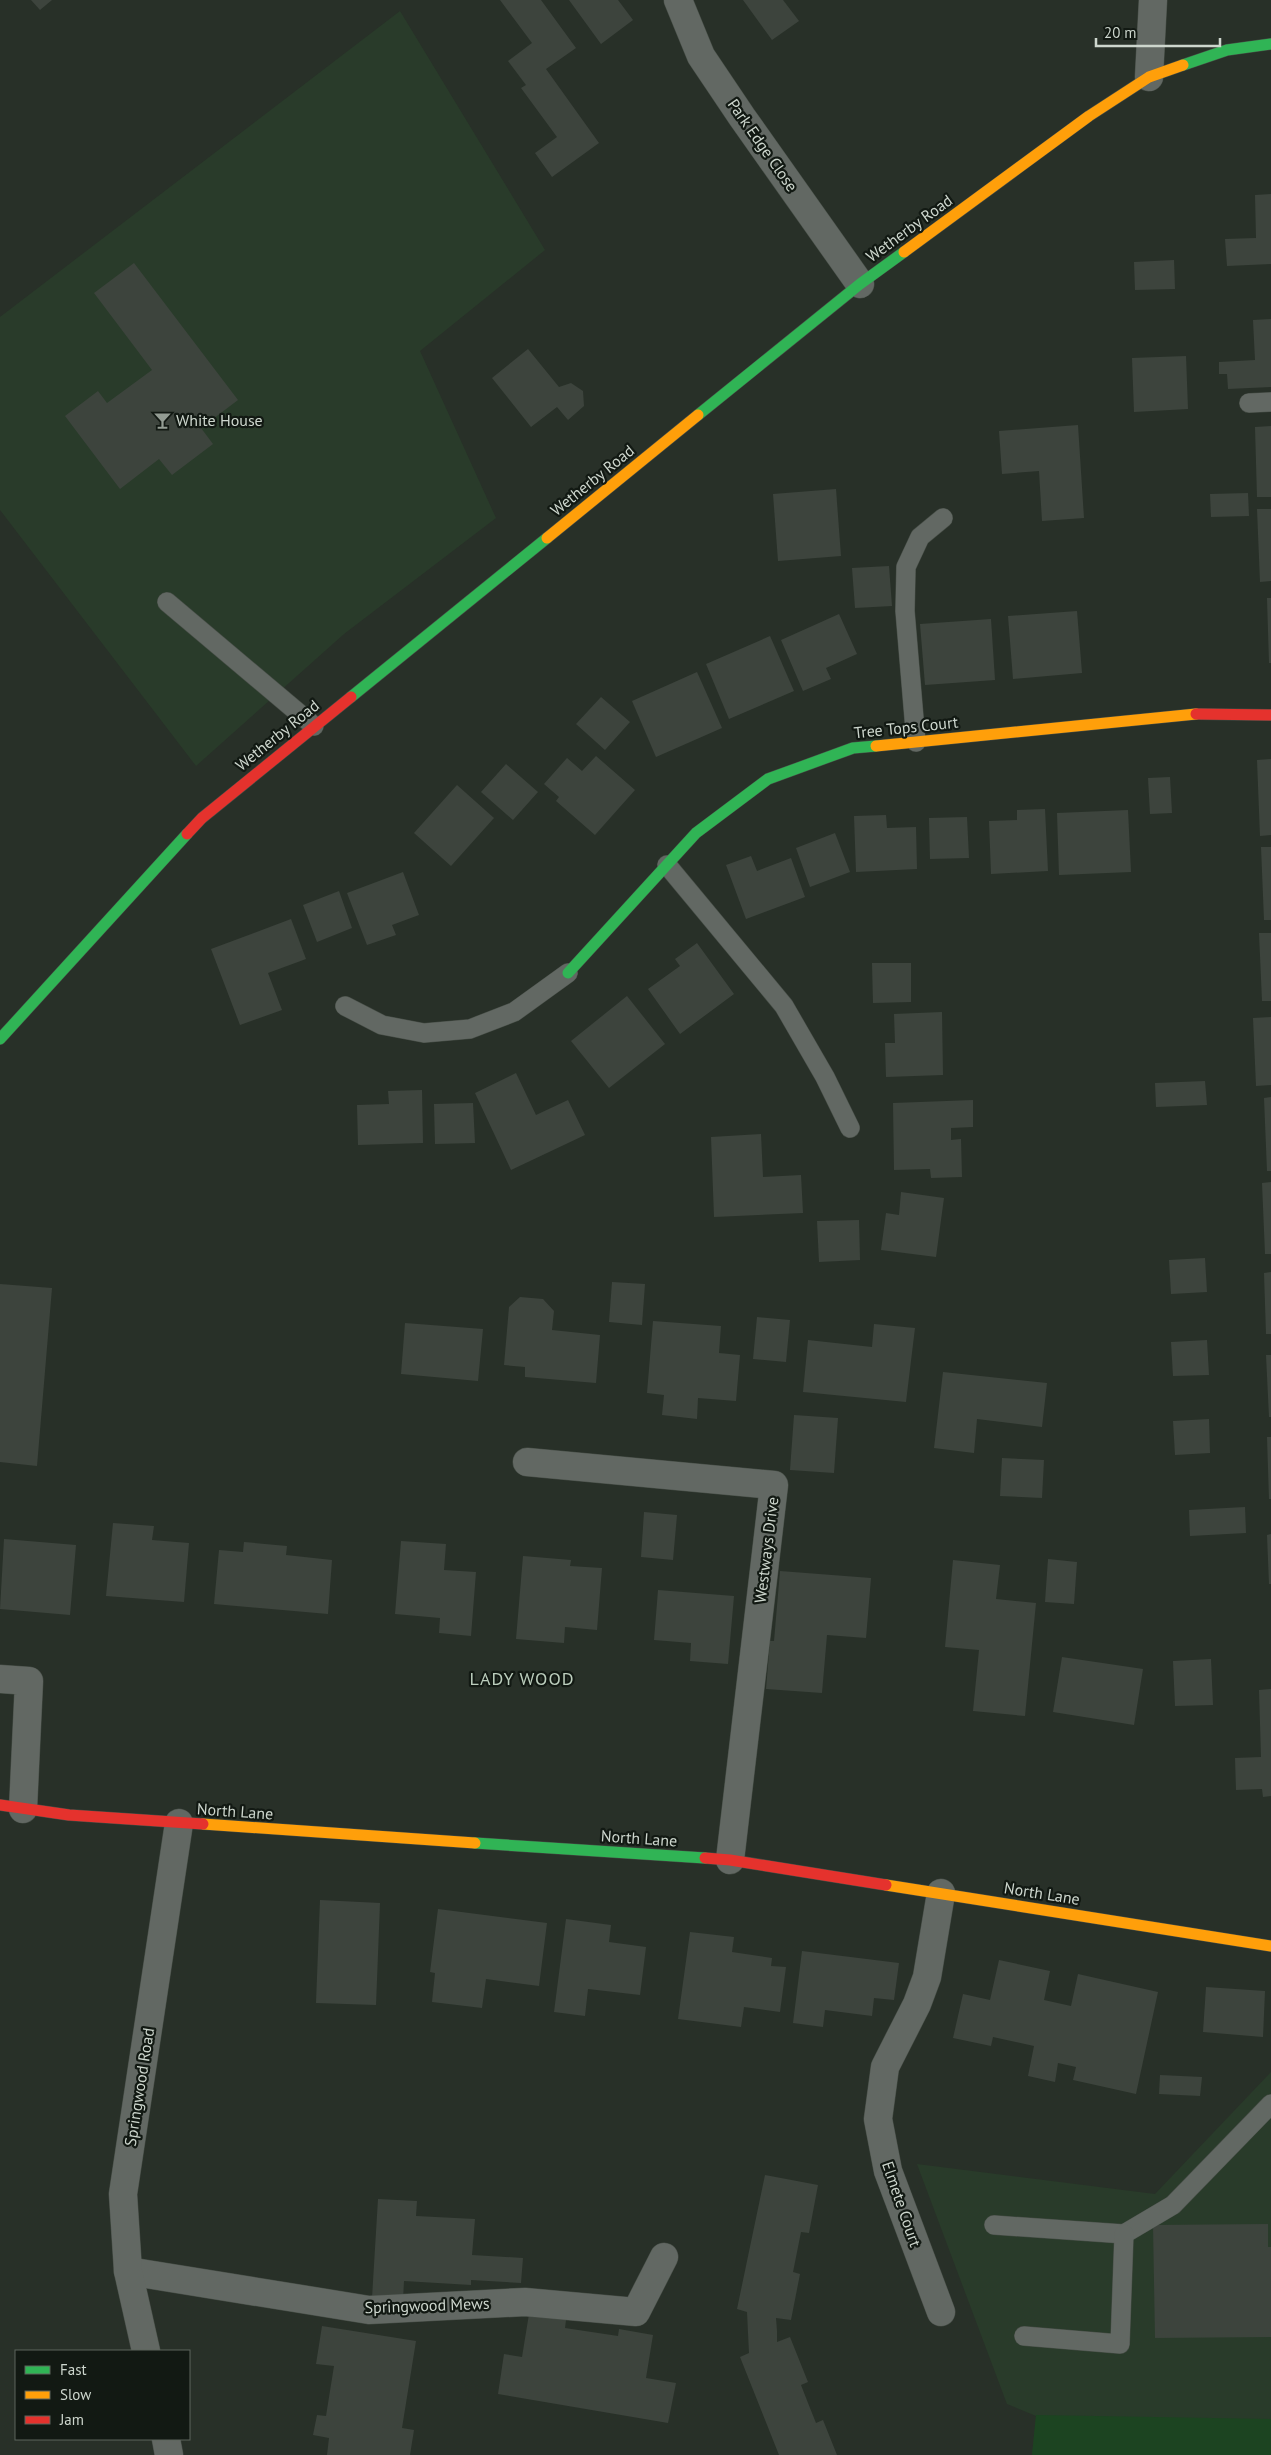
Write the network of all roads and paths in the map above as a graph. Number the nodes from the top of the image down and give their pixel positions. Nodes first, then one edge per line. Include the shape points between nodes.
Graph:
1 (678, 0) edge
2 (1153, 0) edge
3 (1271, 44) edge
4 (1149, 77) junction
5 (860, 284) junction
6 (1271, 402) edge
7 (1248, 403) dead end
8 (943, 518) dead end
9 (167, 602) dead end
10 (1271, 715) edge
11 (314, 726) junction
12 (916, 742) junction
13 (667, 865) junction
14 (568, 973) joint
15 (345, 1006) dead end
16 (0, 1039) edge
17 (850, 1128) dead end
18 (527, 1462) dead end
19 (0, 1679) edge
20 (12, 1807) edge
21 (179, 1823) junction
22 (730, 1860) junction
23 (941, 1893) junction
24 (1271, 1946) edge
25 (1271, 2104) edge
26 (994, 2225) dead end
27 (1124, 2234) junction
28 (664, 2257) dead end
29 (128, 2271) junction
30 (940, 2312) dead end
31 (1024, 2336) dead end
32 (146, 2350) edge
33 (166, 2440) edge
34 (169, 2455) edge

1 - 5 street, Park Edge Close via 702,56
2 - 4 street
3 - 4 street, Wetherby Road via 1227,50
4 - 5 street, Wetherby Road via 1090,116
5 - 11 street, Wetherby Road
6 - 7 lane
8 - 12 lane via 920,537 906,567 905,611
9 - 11 lane
10 - 12 street, Tree Tops Court via 1192,714
11 - 16 street, Wetherby Road via 202,818
12 - 13 street, Tree Tops Court via 853,748 768,779 696,833
13 - 14 street, Tree Tops Court
13 - 17 lane via 784,1006
14 - 15 lane via 514,1012 470,1029 424,1033 382,1026
18 - 22 street, Westways Drive via 774,1485
19 - 20 street via 29,1681
20 - 21 street, North Lane via 69,1815
21 - 22 street, North Lane
21 - 29 street, Springwood Road via 123,2194
22 - 23 street, North Lane
23 - 24 street, North Lane
23 - 30 street, Elmete Court via 927,1976 918,2004 885,2066 878,2119 888,2171
25 - 27 lane via 1173,2205
26 - 27 lane
27 - 31 lane via 1120,2344
28 - 29 street, Springwood Mews via 636,2312 525,2302 369,2310
29 - 32 street, Springwood Road
33 - 34 street

